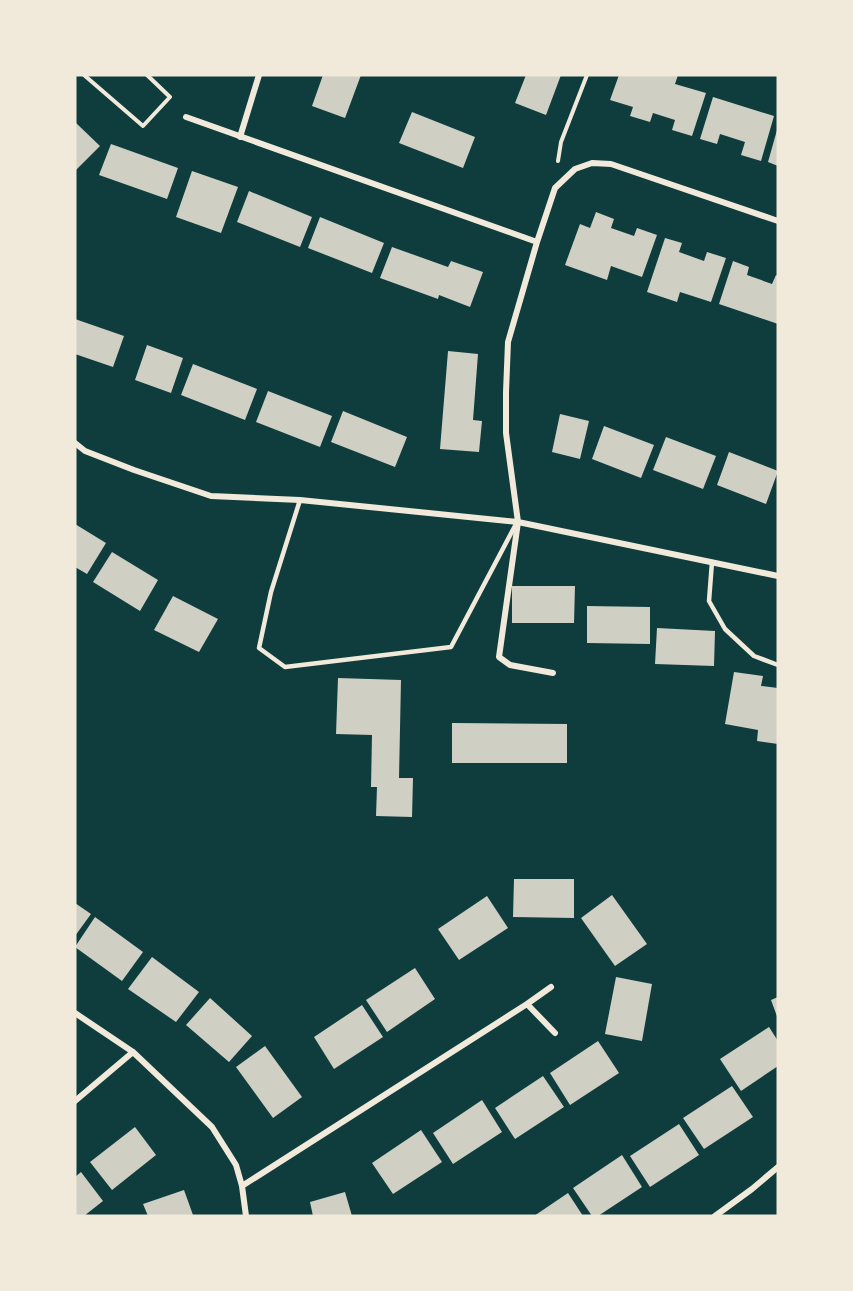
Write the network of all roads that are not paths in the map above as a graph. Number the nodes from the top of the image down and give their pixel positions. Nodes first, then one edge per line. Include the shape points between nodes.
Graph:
1 (259, 75) edge
2 (186, 117) dead end
3 (240, 137) junction
4 (778, 221) edge
5 (537, 242) junction
6 (75, 443) edge
7 (300, 500) junction
8 (518, 522) junction
9 (712, 562) junction
10 (778, 576) edge
11 (778, 665) edge
12 (553, 672) dead end
13 (550, 987) dead end
14 (527, 1004) junction
15 (75, 1013) edge
16 (555, 1033) dead end
17 (133, 1052) junction
18 (75, 1101) edge
19 (778, 1167) edge
20 (242, 1186) junction
21 (246, 1216) edge
22 (715, 1216) edge

1 - 3 street
2 - 3 street
3 - 5 street
4 - 5 street via 611,164 592,163 575,169 555,188
5 - 8 street via 508,342 506,433
6 - 7 street via 85,451 211,496
7 - 8 street
7 - 8 lane via 259,648 285,667 451,647
8 - 9 street
8 - 12 street via 498,657 510,665
9 - 10 street
9 - 11 lane via 709,601 725,629 754,656
13 - 14 street
14 - 16 street
14 - 20 street
15 - 17 street
17 - 18 street
17 - 20 street via 212,1127 236,1165
19 - 22 street
20 - 21 street

